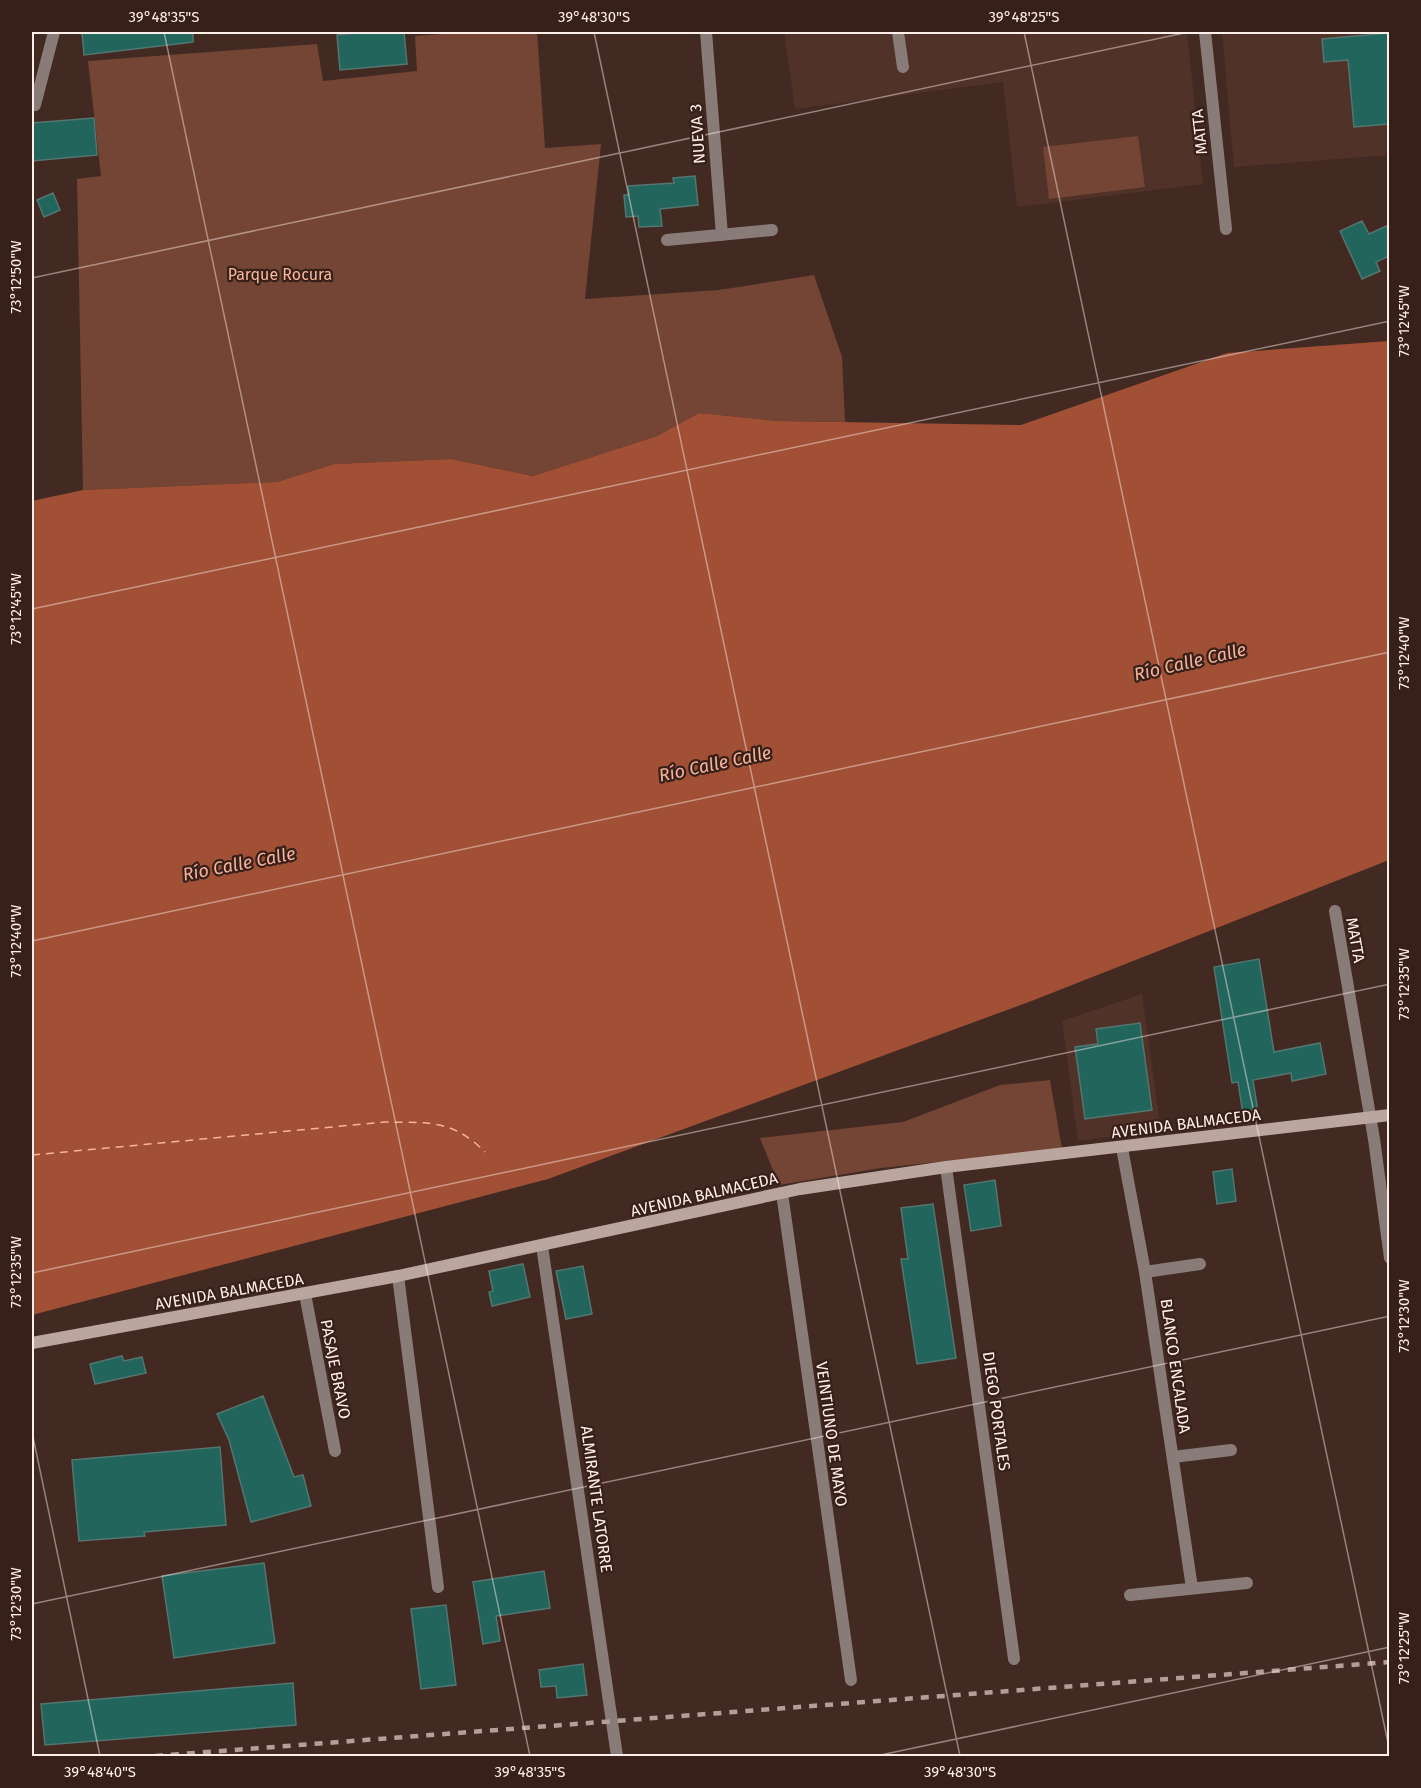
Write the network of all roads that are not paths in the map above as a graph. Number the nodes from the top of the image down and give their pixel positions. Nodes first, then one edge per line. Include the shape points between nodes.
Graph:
1 (54, 32) edge
2 (706, 32) edge
3 (898, 32) edge
4 (1205, 32) edge
5 (903, 67) dead end
6 (35, 105) dead end
7 (1226, 229) dead end
8 (772, 230) dead end
9 (722, 235) junction
10 (667, 240) dead end
11 (1335, 911) dead end
12 (1389, 1115) edge
13 (1370, 1117) junction
14 (1122, 1148) junction
15 (946, 1167) junction
16 (782, 1193) junction
17 (542, 1246) junction
18 (1389, 1258) edge
19 (1200, 1264) dead end
20 (1145, 1272) junction
21 (398, 1276) junction
22 (305, 1294) junction
23 (32, 1343) edge
24 (1231, 1450) dead end
25 (335, 1451) dead end
26 (1173, 1457) junction
27 (1247, 1583) dead end
28 (438, 1587) dead end
29 (1192, 1588) junction
30 (1130, 1595) dead end
31 (1014, 1659) dead end
32 (850, 1680) dead end
33 (617, 1756) edge

1 - 6 street
2 - 9 street, NUEVA 3
3 - 5 street
4 - 7 street, MATTA
8 - 9 street
9 - 10 street
11 - 13 street, MATTA
12 - 13 main road, AVENIDA BALMACEDA
13 - 14 main road, AVENIDA BALMACEDA
13 - 18 street, MATTA
14 - 15 main road, AVENIDA BALMACEDA
14 - 20 street, BLANCO ENCALADA
15 - 16 main road, AVENIDA BALMACEDA
15 - 31 street, DIEGO PORTALES
16 - 17 main road, AVENIDA BALMACEDA
16 - 32 street, VEINTIUNO DE MAYO
17 - 21 main road, AVENIDA BALMACEDA
17 - 33 street, ALMIRANTE LATORRE
19 - 20 street
20 - 26 street, BLANCO ENCALADA
21 - 22 main road, AVENIDA BALMACEDA
21 - 28 street
22 - 23 main road, AVENIDA BALMACEDA
22 - 25 street, PASAJE BRAVO
24 - 26 street
26 - 29 street, BLANCO ENCALADA
27 - 29 street
29 - 30 street

